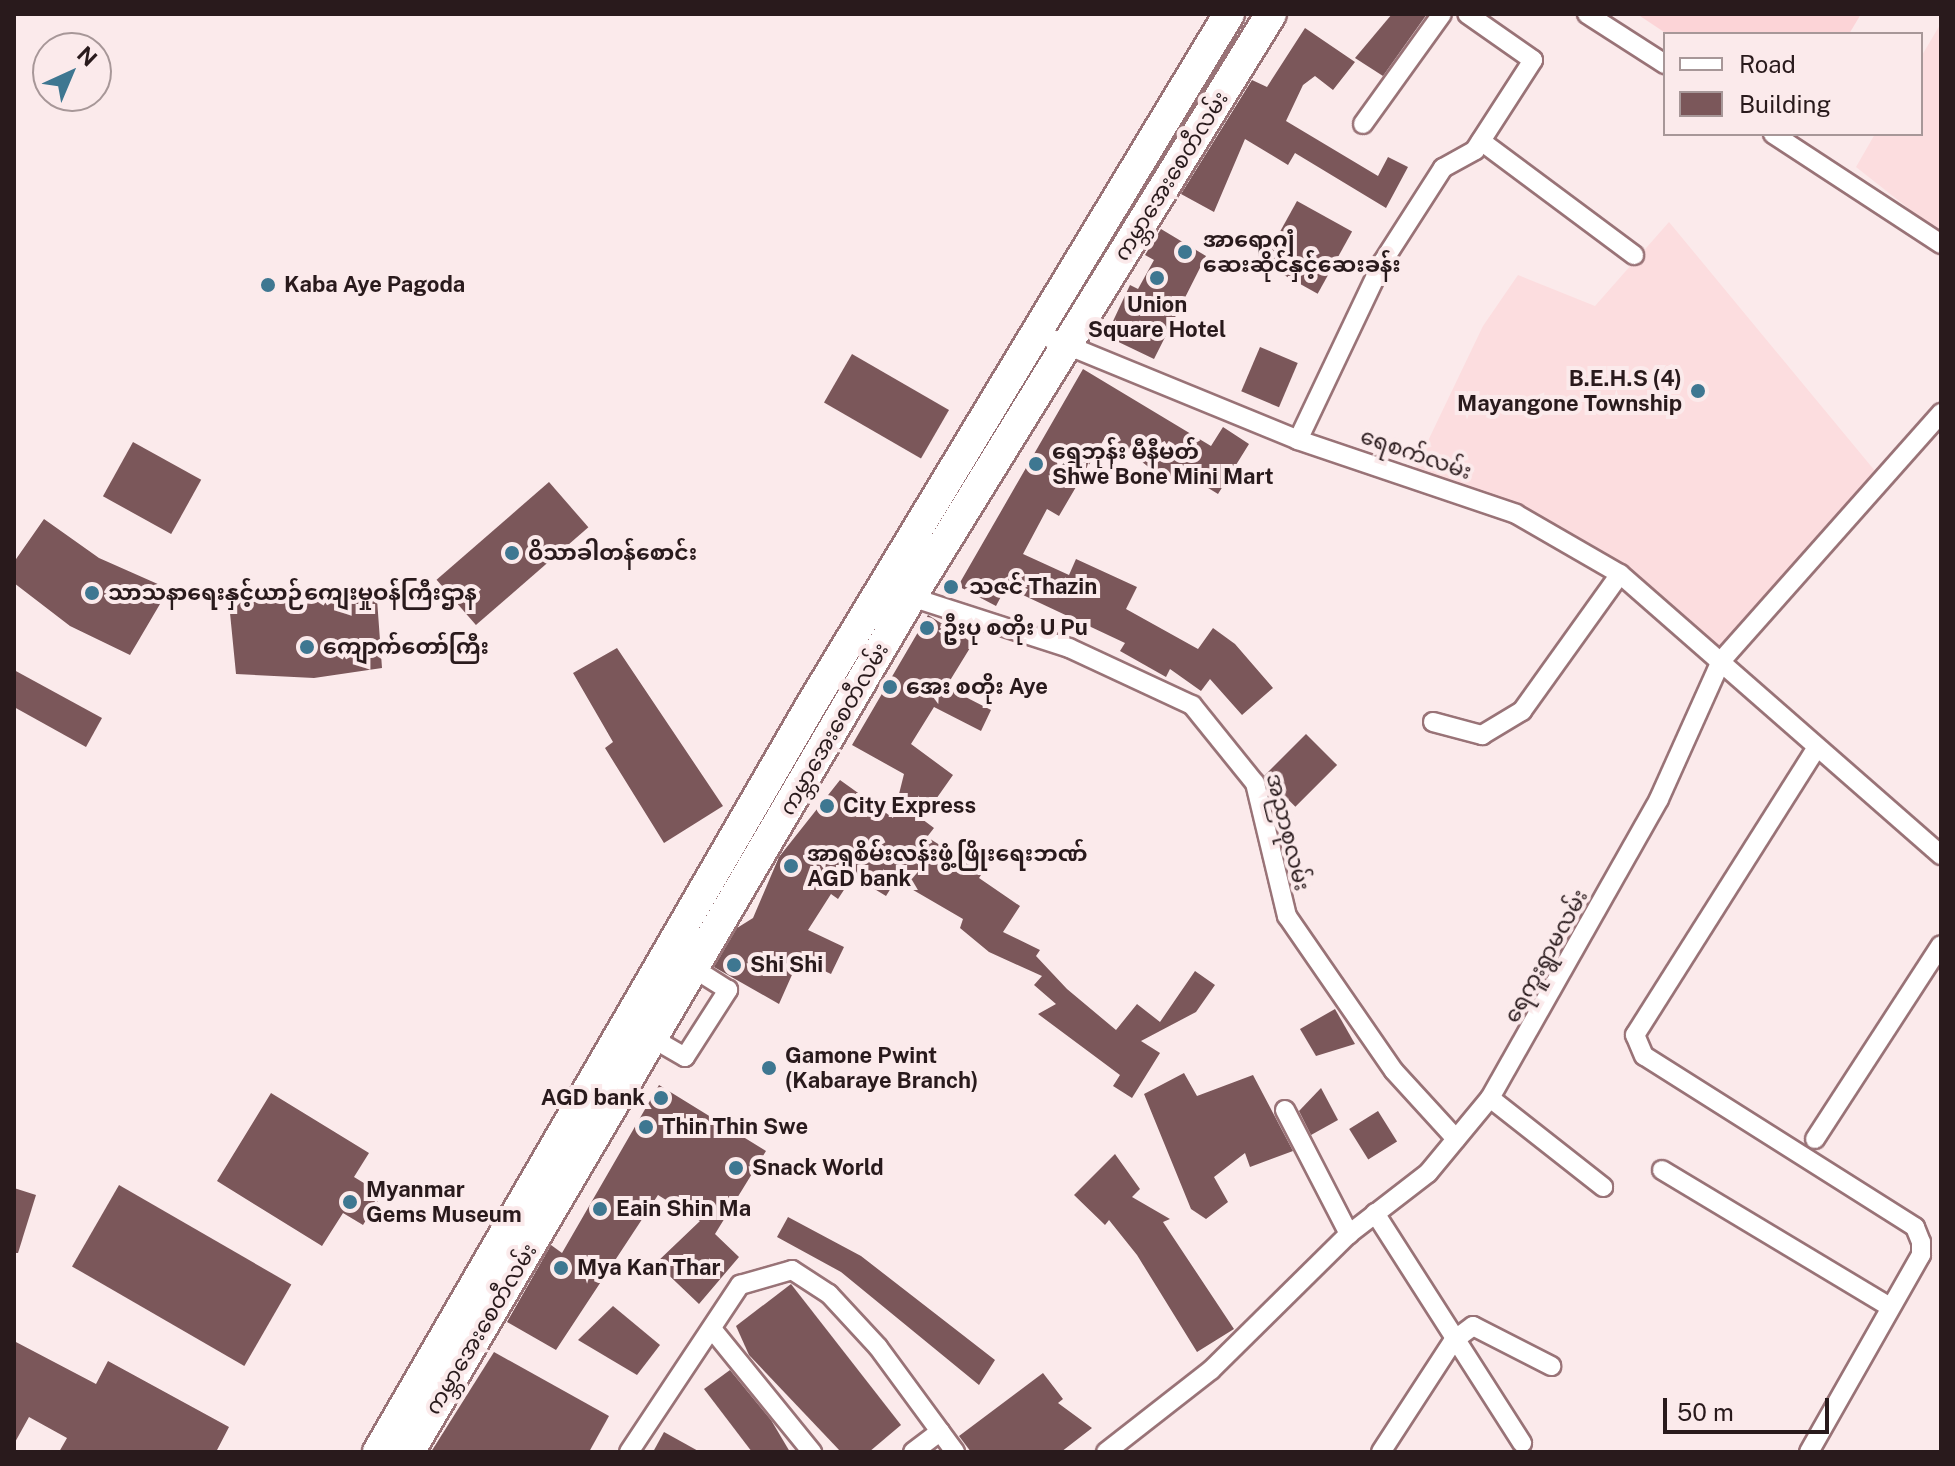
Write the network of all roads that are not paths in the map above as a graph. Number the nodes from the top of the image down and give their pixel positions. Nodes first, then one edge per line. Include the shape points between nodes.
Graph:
1 (1442, 14) edge
2 (1467, 14) edge
3 (1587, 14) edge
4 (1227, 17) edge
5 (1264, 26) edge
6 (1663, 63) edge
7 (1170, 110) junction
8 (1363, 124) dead end
9 (1201, 130) junction
10 (1776, 136) edge
11 (1481, 141) junction
12 (1941, 244) edge
13 (1634, 255) dead end
14 (1035, 332) junction
15 (1064, 348) junction
16 (1941, 413) edge
17 (1298, 440) junction
18 (1620, 574) junction
19 (911, 597) junction
20 (1721, 661) junction
21 (1433, 722) dead end
22 (1816, 749) junction
23 (1941, 855) edge
24 (1941, 945) edge
25 (693, 968) junction
26 (652, 1038) junction
27 (1490, 1098) junction
28 (1285, 1110) dead end
29 (1456, 1139) junction
30 (1815, 1139) dead end
31 (1662, 1170) dead end
32 (1603, 1187) dead end
33 (1375, 1213) junction
34 (1349, 1234) junction
35 (1890, 1307) junction
36 (712, 1329) junction
37 (1453, 1341) junction
38 (1551, 1366) dead end
39 (940, 1432) junction
40 (1522, 1443) dead end
41 (394, 1449) edge
42 (629, 1452) edge
43 (812, 1452) edge
44 (913, 1452) edge
45 (955, 1452) edge
46 (1106, 1452) edge
47 (1381, 1452) edge
48 (1809, 1452) edge

1 - 8 street
2 - 11 street via 1533,60
3 - 6 street
4 - 5 main road
4 - 7 main road, ကမ္ဘာအေးစေတီလမ်း
5 - 9 main road, ကမ္ဘာအေးစေတီလမ်း
7 - 9 main road
7 - 14 main road, ကမ္ဘာအေးစေတီလမ်း
9 - 15 main road, ကမ္ဘာအေးစေတီလမ်း
10 - 12 street
11 - 13 street
11 - 17 street via 1443,168 1382,263
14 - 15 street, ရေစက်လမ်း
14 - 41 main road, ကမ္ဘာအေးစေတီလမ်း
15 - 17 street, ရေစက်လမ်း
15 - 19 main road, ကမ္ဘာအေးစေတီလမ်း
16 - 20 street, ရေကူးရွာမလမ်း
17 - 18 street, ရေစက်လမ်း via 1516,514
18 - 20 street, ရေစက်လမ်း
18 - 21 street via 1522,711 1482,735
19 - 25 main road, ကမ္ဘာအေးစေတီလမ်း
19 - 29 street, အညာစုလမ်း via 1069,648 1192,705 1255,783 1287,916 1394,1071
20 - 22 street, ရေစက်လမ်း
20 - 27 street, ရေကူးရွာမလမ်း via 1659,799
22 - 23 street, ရေစက်လမ်း
22 - 35 street via 1635,1035 1644,1056 1915,1227 1921,1255
24 - 30 street
25 - 26 main road, ကမ္ဘာအေးစေတီလမ်း
25 - 26 street via 728,990 685,1057
26 - 41 main road, ကမ္ဘာအေးစေတီလမ်း
27 - 29 street, ရေကူးရွာမလမ်း
27 - 32 street
28 - 34 street
29 - 33 street, ရေကူးရွာမလမ်း via 1428,1173
31 - 35 street
33 - 34 street, ရေကူးရွာမလမ်း
33 - 37 street
34 - 46 street, ရေကူးရွာမလမ်း via 1211,1370
35 - 48 street
36 - 39 street via 740,1285 792,1270 829,1294
36 - 42 street
36 - 43 street
37 - 38 street via 1477,1325
37 - 40 street
37 - 47 street
39 - 44 street
39 - 45 street

